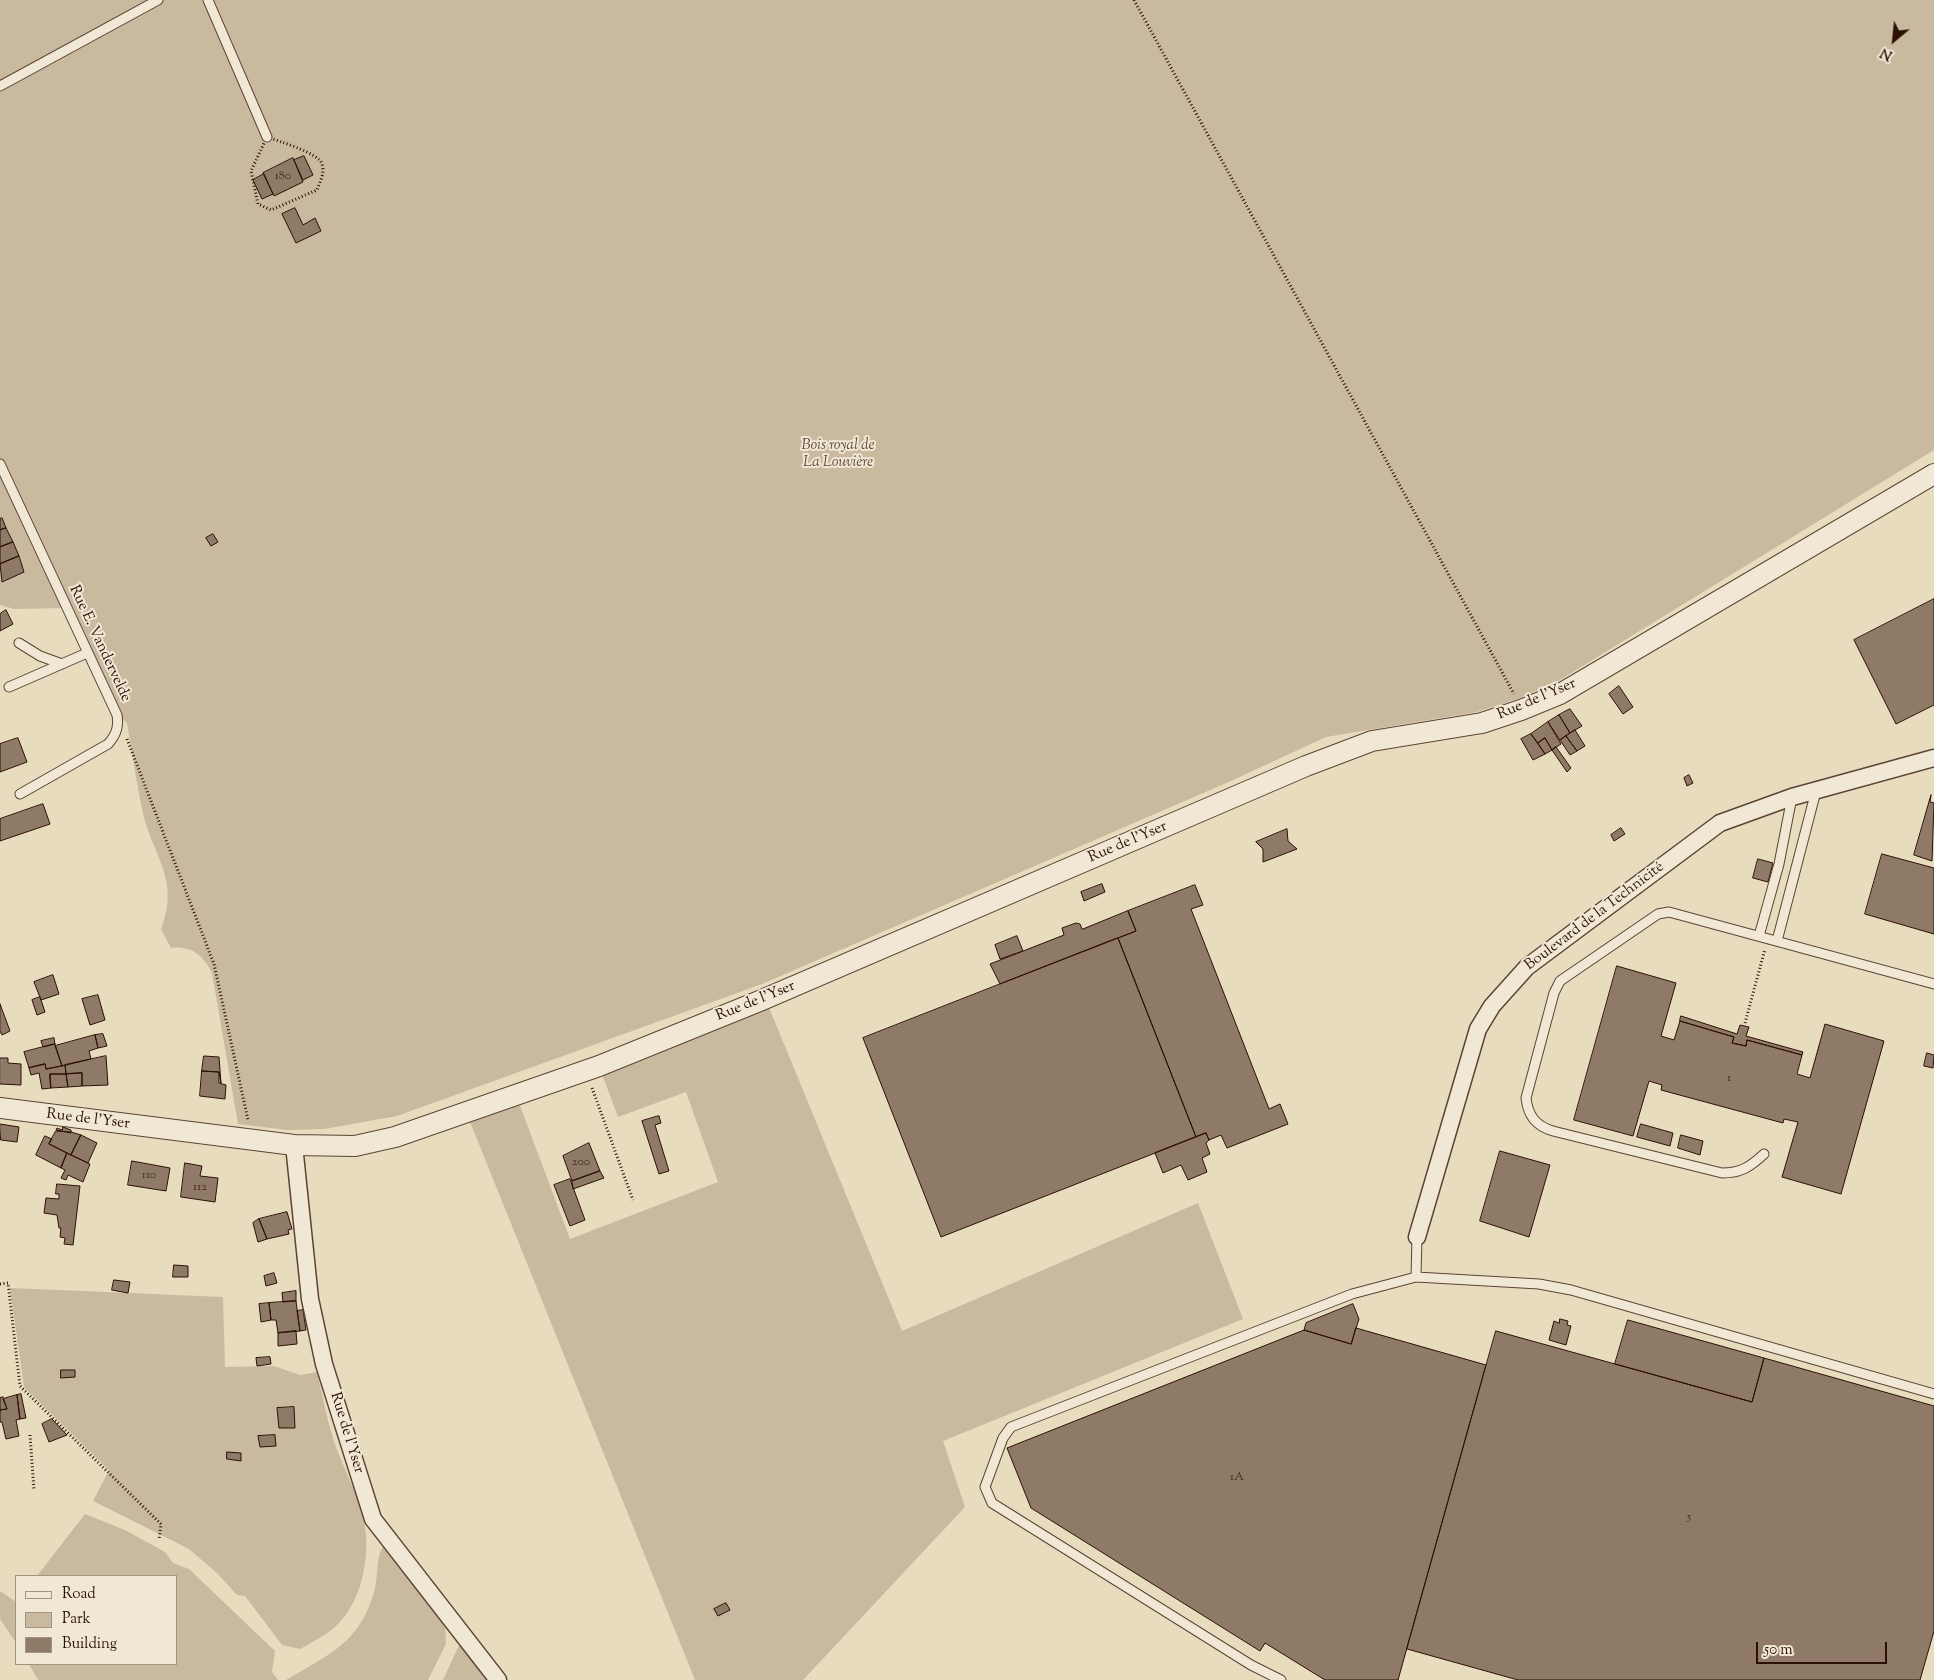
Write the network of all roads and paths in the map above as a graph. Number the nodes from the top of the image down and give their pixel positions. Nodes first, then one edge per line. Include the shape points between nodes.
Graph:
1 (158, 0) edge
2 (208, 0) edge
3 (1134, 0) edge
4 (0, 86) edge
5 (267, 137) junction
6 (0, 464) edge
7 (1934, 474) edge
8 (19, 643) dead end
9 (86, 653) junction
10 (62, 664) junction
11 (9, 687) dead end
12 (1517, 699) dead end
13 (117, 715) junction
14 (1934, 758) edge
15 (1816, 790) junction
16 (20, 794) dead end
17 (1792, 797) junction
18 (1768, 938) junction
19 (1934, 984) edge
20 (1745, 1023) dead end
21 (586, 1070) junction
22 (0, 1108) edge
23 (252, 1140) junction
24 (294, 1145) junction
25 (1764, 1154) dead end
26 (633, 1200) dead end
27 (1417, 1237) joint
28 (1416, 1277) junction
29 (0, 1284) edge
30 (1934, 1394) edge
31 (30, 1435) dead end
32 (34, 1490) dead end
33 (159, 1540) dead end
34 (498, 1680) edge
35 (1281, 1680) edge

1 - 4 lane
2 - 5 lane
3 - 12 path
5 - 5 path via 316,156 322,163 323,176 317,190 271,210 258,204 251,172
6 - 9 lane, Rue E. Vandervelde
7 - 21 street, Rue de l'Yser via 1560,694 1482,723 1372,741 1306,766 762,1000
8 - 10 lane
9 - 10 lane
9 - 13 lane, Rue E. Vandervelde
10 - 11 lane
13 - 16 lane, Rue E. Vandervelde via 117,732 108,744
13 - 23 path via 214,964
14 - 15 street, Boulevard de la Technicité
15 - 17 street, Boulevard de la Technicité
15 - 18 lane
17 - 18 lane
17 - 27 street, Boulevard de la Technicité via 1720,823 1551,948 1508,985 1478,1029
18 - 19 lane
18 - 20 path
18 - 25 lane via 1680,914 1658,914 1560,981 1526,1098 1530,1116 1544,1128 1722,1173 1743,1170
21 - 24 street, Rue de l'Yser via 395,1137 355,1146
21 - 26 path
22 - 23 street, Rue de l'Yser
23 - 24 street, Rue de l'Yser
24 - 34 street, Rue de l'Yser via 310,1299 324,1364 373,1520
27 - 28 lane
28 - 30 lane via 1540,1284 1570,1290
28 - 35 lane via 1352,1294 1019,1423 1011,1427 1003,1438 985,1487 992,1503 1002,1511 1251,1665
29 - 33 path via 8,1283 20,1386 161,1524
31 - 32 path

